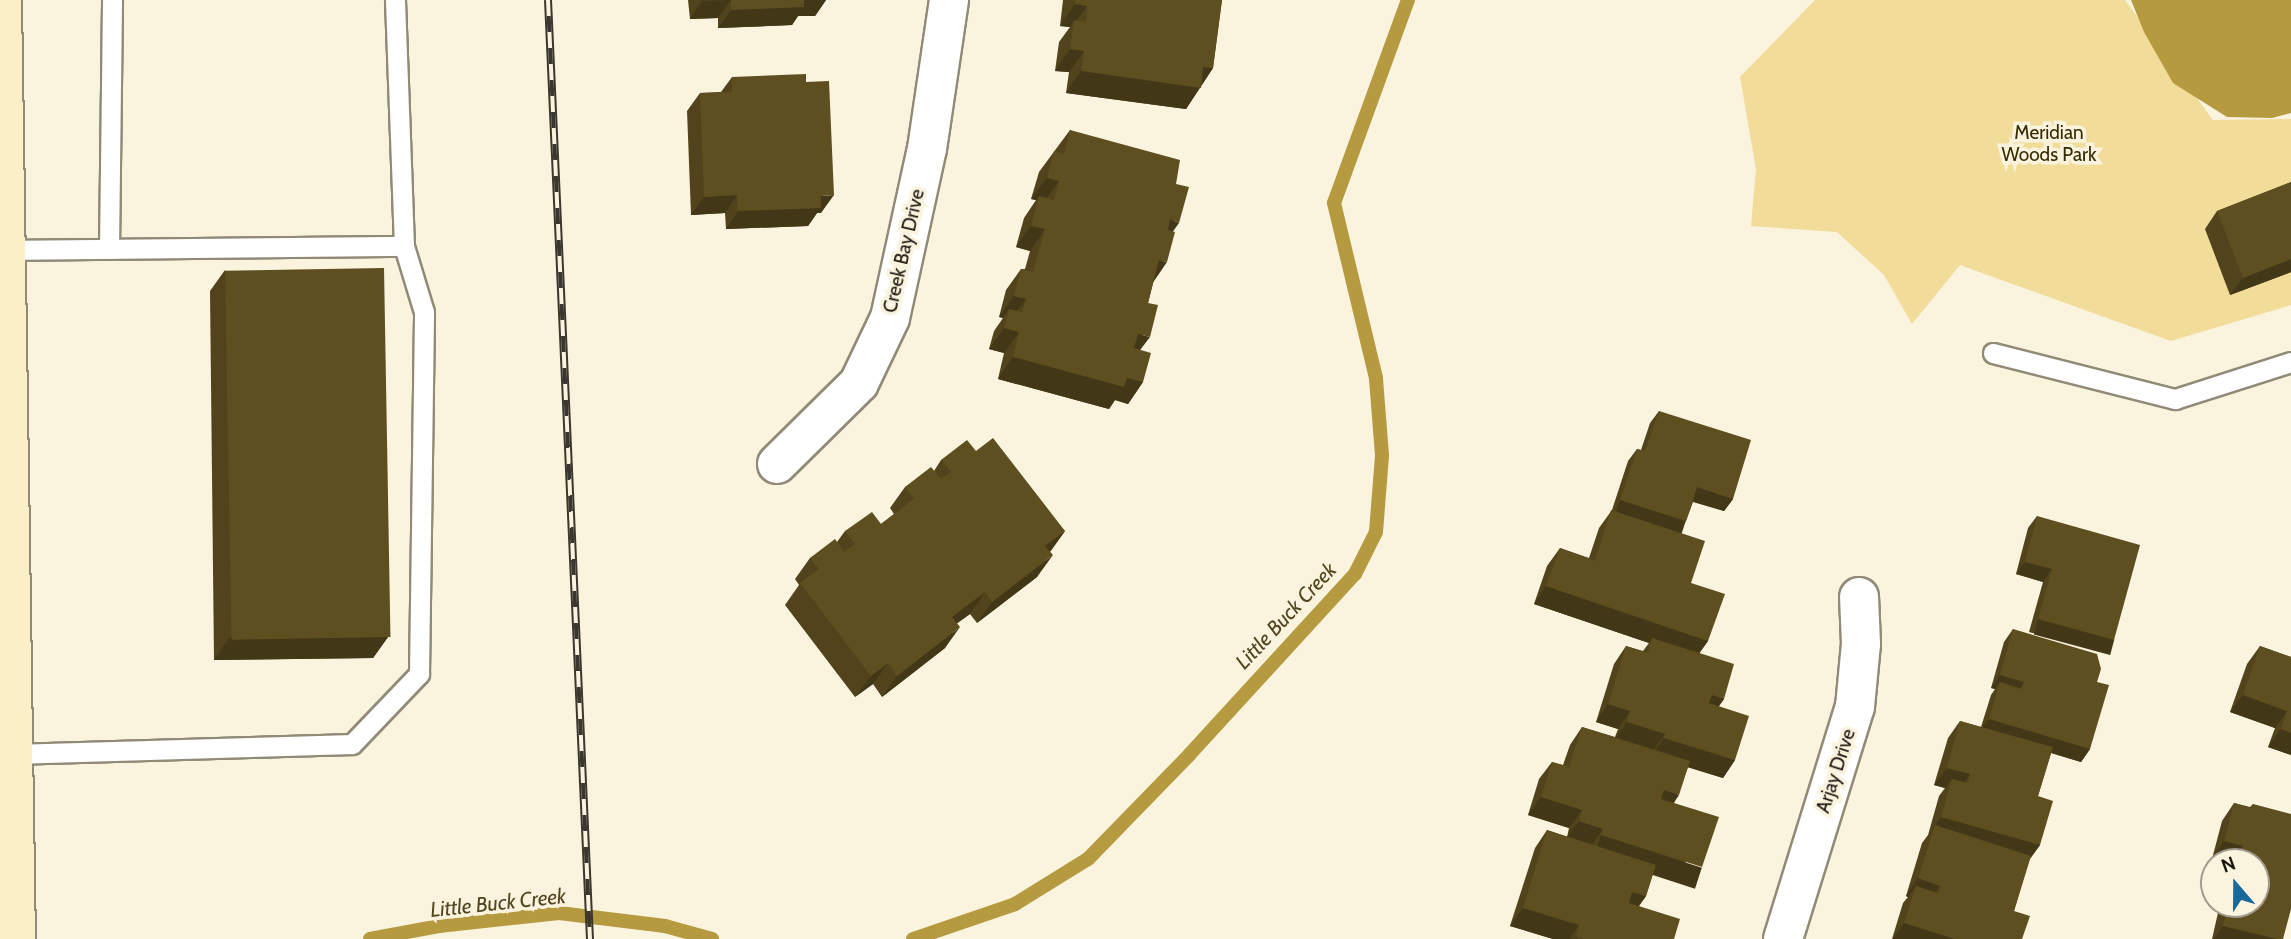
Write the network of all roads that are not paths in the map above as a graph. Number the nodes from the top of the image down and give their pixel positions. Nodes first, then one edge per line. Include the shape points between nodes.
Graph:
1 (2, 0) edge
2 (112, 0) edge
3 (395, 0) edge
4 (949, 0) edge
5 (404, 246) junction
6 (109, 249) junction
7 (6, 250) junction
8 (1993, 354) dead end
9 (2291, 362) edge
10 (777, 464) dead end
11 (1859, 597) dead end
12 (13, 754) junction
13 (16, 935) edge
14 (1783, 939) edge

1 - 7 main road
2 - 6 lane
3 - 5 lane
4 - 10 street, Creek Bay Drive via 925,162 890,318 859,383
5 - 6 lane
5 - 12 lane via 424,312 419,674 352,744
6 - 7 lane
7 - 12 main road
8 - 9 lane via 2175,399
11 - 14 street, Arjay Drive via 1861,643 1855,707
12 - 13 main road

